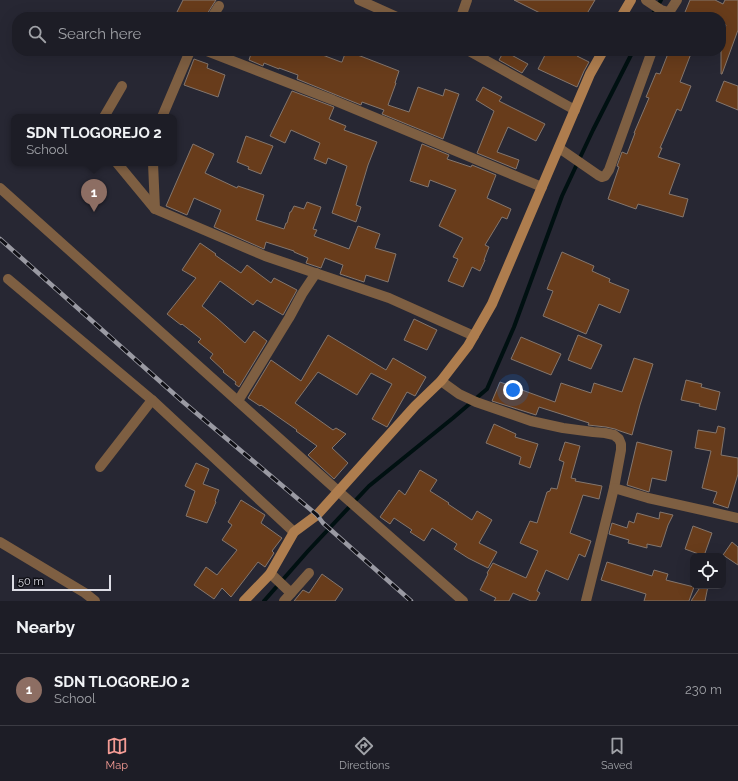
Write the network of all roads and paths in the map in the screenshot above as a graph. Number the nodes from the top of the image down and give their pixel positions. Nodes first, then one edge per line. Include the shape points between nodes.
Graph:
1 (359, 0) edge
2 (467, 0) edge
3 (631, 0) edge
4 (646, 0) edge
5 (677, 0) edge
6 (219, 6) dead end
7 (215, 12) edge
8 (386, 12) edge
9 (463, 12) edge
10 (624, 12) edge
11 (664, 12) edge
12 (666, 12) edge
13 (188, 56) edge
14 (220, 56) edge
15 (478, 56) edge
16 (600, 56) edge
17 (650, 56) edge
18 (122, 86) dead end
19 (574, 110) junction
20 (106, 114) edge
21 (163, 114) edge
22 (559, 148) junction
23 (119, 166) edge
24 (153, 166) edge
25 (542, 187) junction
26 (0, 188) edge
27 (155, 209) junction
28 (316, 273) junction
29 (8, 279) dead end
30 (474, 336) junction
31 (441, 381) junction
32 (152, 400) junction
33 (238, 401) junction
34 (100, 467) dead end
35 (614, 488) junction
36 (338, 490) junction
37 (738, 518) edge
38 (294, 532) junction
39 (0, 542) edge
40 (309, 573) dead end
41 (271, 574) junction
42 (286, 594) edge
43 (82, 597) edge
44 (95, 601) edge
45 (244, 601) edge
46 (463, 601) edge
47 (586, 601) edge

1 - 8 street
2 - 9 street
3 - 10 main road
4 - 11 street
5 - 12 street
6 - 7 street
13 - 21 street
14 - 25 street
15 - 19 street
16 - 19 main road
17 - 22 street via 605,176 602,177
18 - 20 street
19 - 22 main road
22 - 25 main road
23 - 27 street
24 - 27 street
25 - 30 main road via 492,304
26 - 33 street
27 - 28 street via 266,256
28 - 30 street via 389,298
28 - 33 street
29 - 32 street
30 - 31 main road
31 - 35 street via 476,402 531,421 614,435 621,444
31 - 36 main road
32 - 34 street
32 - 38 street
33 - 36 street
35 - 37 street
35 - 47 street
36 - 38 main road via 317,515
36 - 46 street
38 - 41 main road
39 - 43 street
40 - 42 street
41 - 42 street
41 - 45 main road
43 - 44 street

